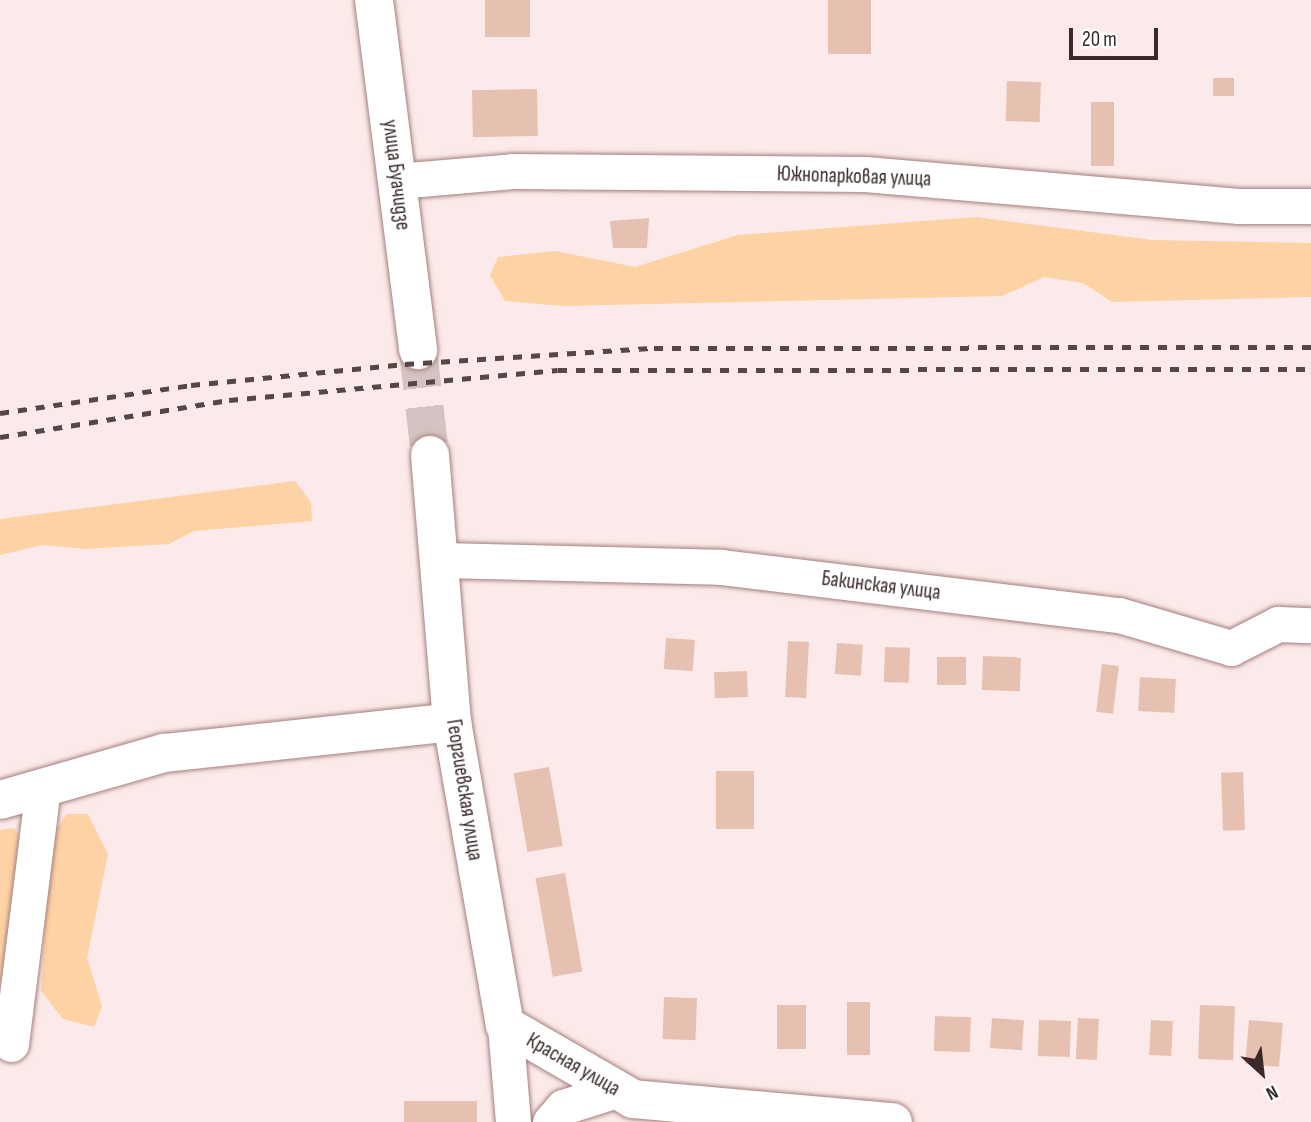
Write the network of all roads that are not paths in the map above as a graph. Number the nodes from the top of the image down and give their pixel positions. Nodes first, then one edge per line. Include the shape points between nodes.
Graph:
1 (374, 0) edge
2 (397, 181) junction
3 (1311, 206) edge
4 (418, 350) tunnel mouth
5 (430, 455) tunnel mouth
6 (440, 560) junction
7 (1311, 625) edge
8 (452, 722) junction
9 (43, 788) junction
10 (0, 800) edge
11 (505, 1025) junction
12 (11, 1044) dead end
13 (617, 1090) junction
14 (513, 1122) edge
15 (550, 1122) edge
16 (893, 1122) edge

1 - 2 street, улица Буачидзе
2 - 3 street, Южнопарковая улица via 513,171 865,174 1239,206
2 - 4 street, улица Буачидзе
5 - 6 street, Георгиевская улица
6 - 7 street, Бакинская улица via 721,567 1119,615 1231,648 1278,624
6 - 8 street, Георгиевская улица
8 - 9 street via 164,753
8 - 11 street, Георгиевская улица
9 - 10 street
9 - 12 street
11 - 13 street, Красная улица
11 - 14 street, Георгиевская улица
13 - 15 street via 563,1107
13 - 16 street, Красная улица via 633,1099

